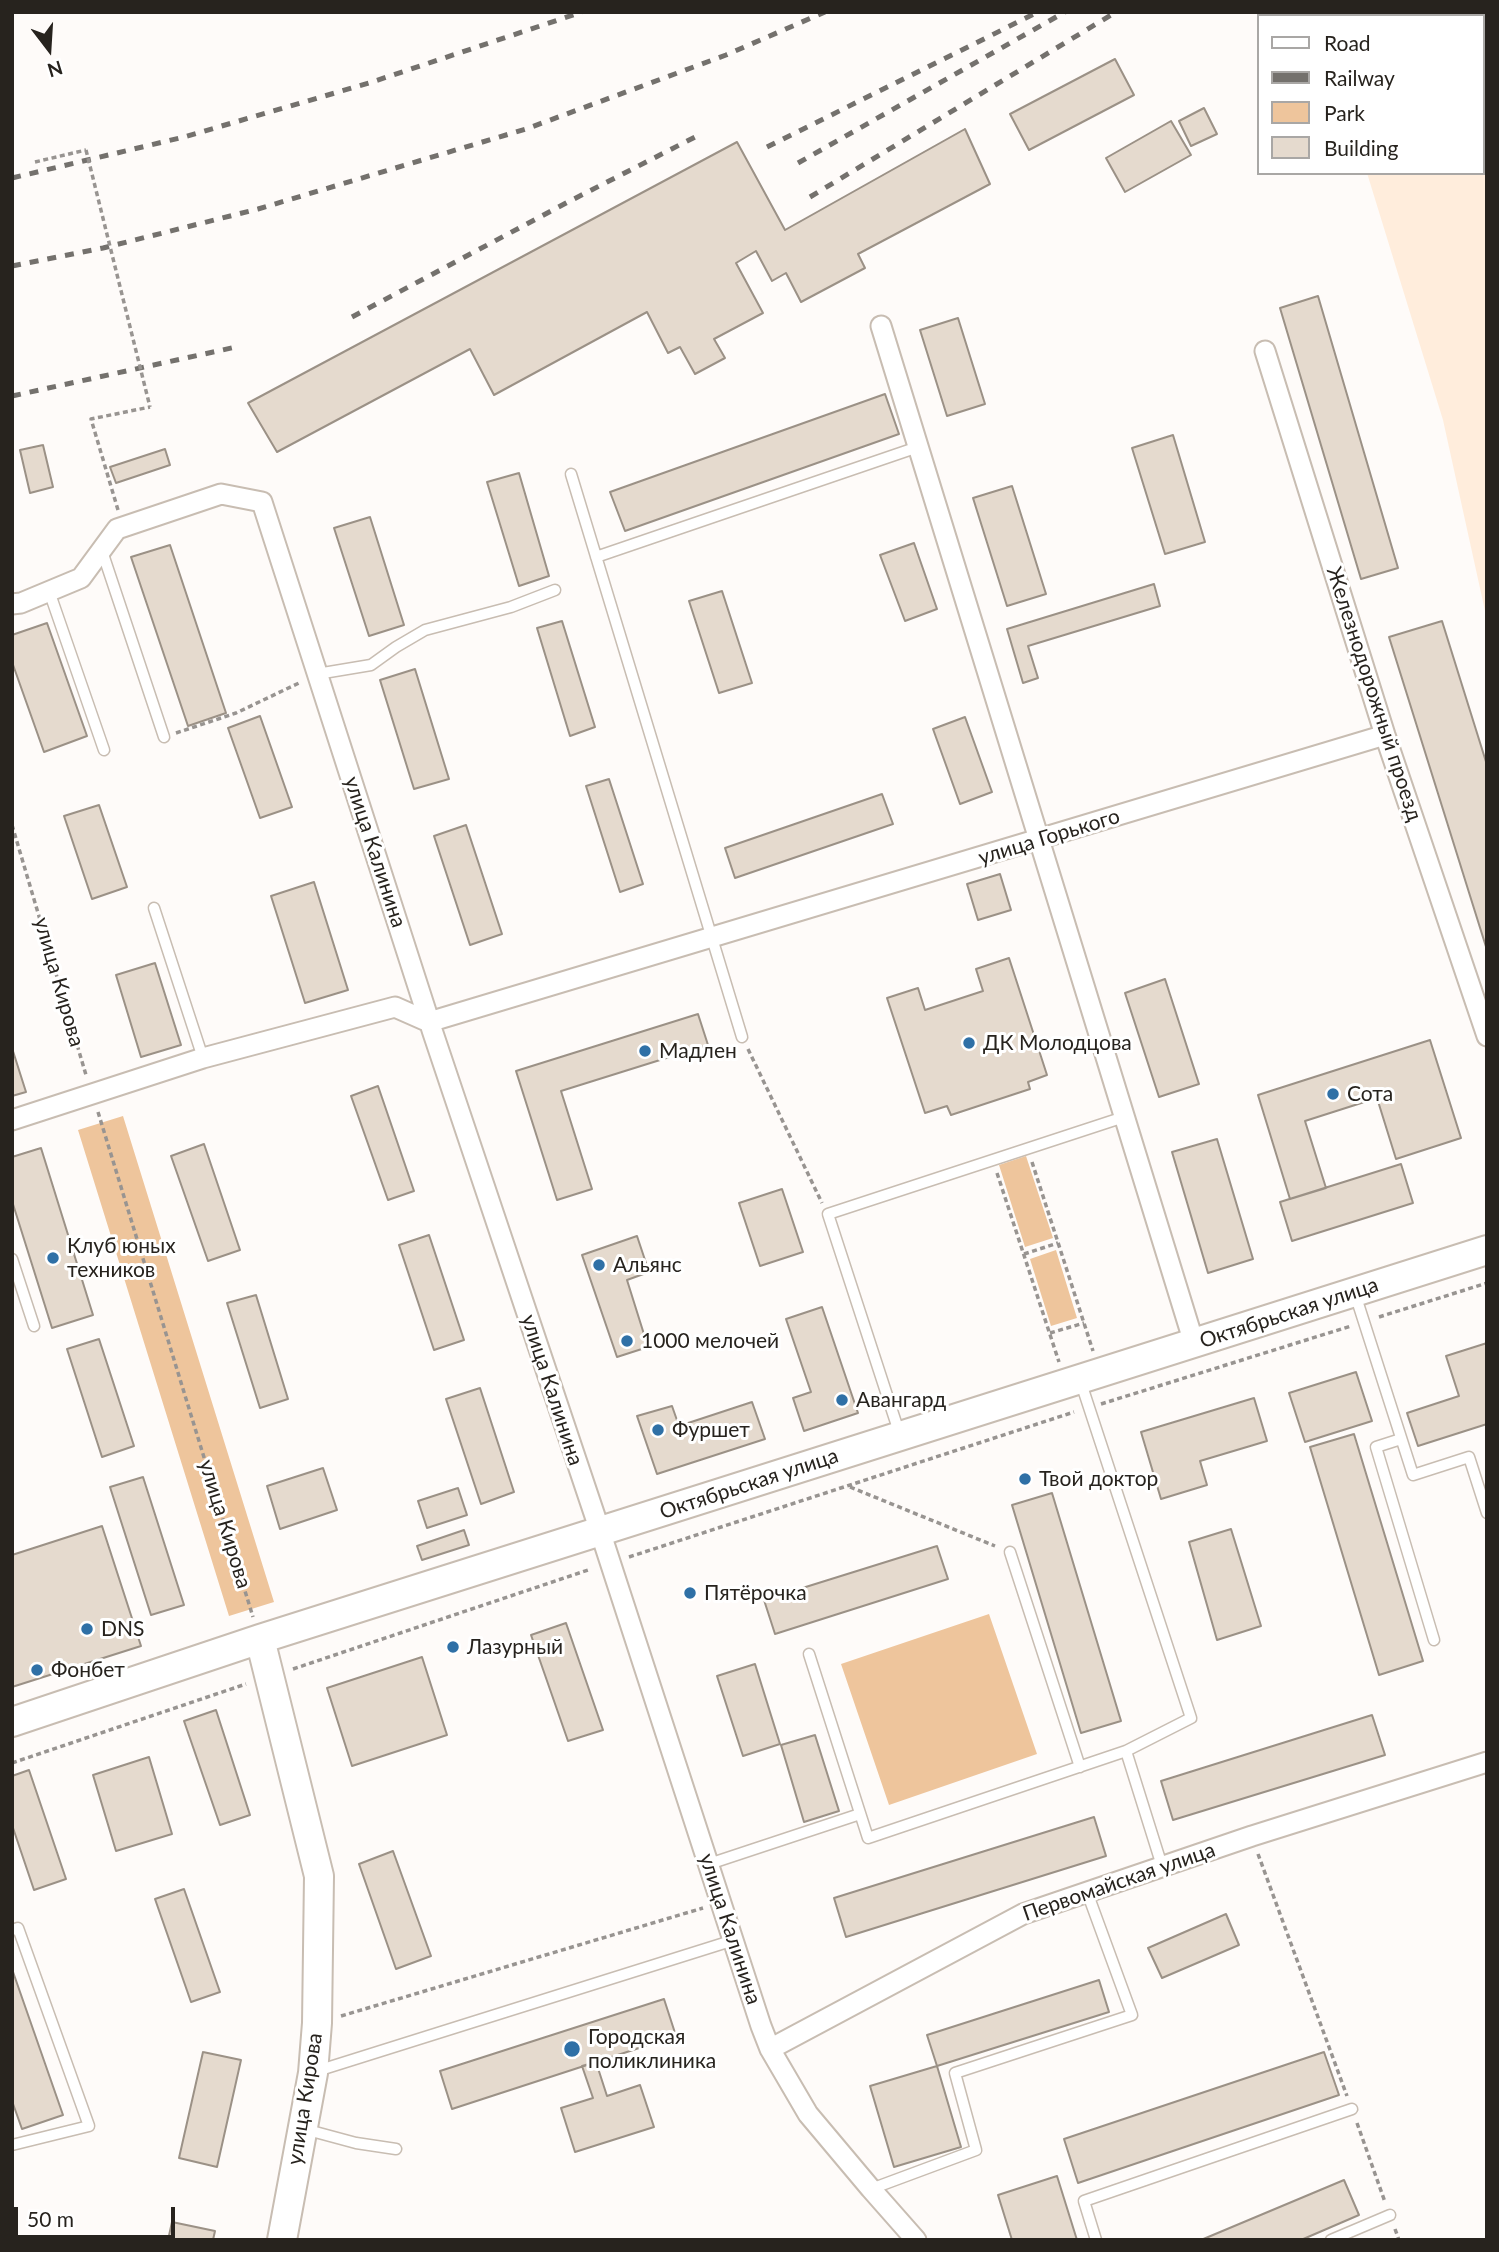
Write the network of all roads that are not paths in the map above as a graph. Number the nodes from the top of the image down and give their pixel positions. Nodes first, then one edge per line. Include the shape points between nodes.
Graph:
1 (881, 326) dead end
2 (1265, 351) dead end
3 (918, 447) junction
4 (571, 474) dead end
5 (102, 550) junction
6 (596, 557) junction
7 (555, 590) dead end
8 (49, 591) junction
9 (12, 604) edge
10 (317, 674) junction
11 (1385, 735) junction
12 (164, 737) road end
13 (104, 750) dead end
14 (1039, 841) junction
15 (154, 908) dead end
16 (712, 936) junction
17 (429, 1022) junction
18 (1487, 1036) edge
19 (743, 1037) road end
20 (203, 1058) junction
21 (1124, 1117) junction
22 (12, 1120) edge
23 (1487, 1250) edge
24 (12, 1259) edge
25 (1355, 1292) junction
26 (34, 1326) dead end
27 (1194, 1343) junction
28 (1082, 1378) junction
29 (900, 1436) junction
30 (1401, 1439) junction
31 (1487, 1513) edge
32 (600, 1531) junction
33 (1010, 1552) road end
34 (260, 1639) junction
35 (1434, 1640) dead end
36 (809, 1654) dead end
37 (12, 1722) edge
38 (1126, 1751) junction
39 (1487, 1762) edge
40 (1080, 1767) junction
41 (860, 1814) junction
42 (709, 1864) junction
43 (1162, 1867) junction
44 (1087, 1892) junction
45 (12, 1930) edge
46 (734, 1940) junction
47 (770, 2049) junction
48 (313, 2073) junction
49 (1352, 2109) road end
50 (302, 2129) junction
51 (12, 2146) edge
52 (396, 2149) dead end
53 (871, 2189) junction
54 (1390, 2216) road end
55 (282, 2240) edge
56 (916, 2240) edge
57 (1096, 2240) edge
58 (1331, 2240) edge

1 - 3 street
2 - 11 street, Железнодорожный проезд
3 - 6 lane
3 - 14 street
4 - 6 lane
5 - 8 street via 81,578
5 - 10 street, улица Калинина via 117,529 221,494 262,502
5 - 12 lane
6 - 16 lane
7 - 10 lane via 425,630 370,665
8 - 9 street
8 - 13 lane
10 - 17 street, улица Калинина
11 - 14 street, улица Горького
11 - 18 street, Железнодорожный проезд
14 - 16 street, улица Горького
14 - 21 street
15 - 20 lane
16 - 17 street, улица Горького
16 - 19 lane
17 - 20 street via 395,1007
17 - 32 street, улица Калинина
20 - 22 street
21 - 27 street
21 - 29 lane via 828,1214
23 - 25 main road, Октябрьская улица
24 - 26 lane
25 - 27 main road, Октябрьская улица
25 - 30 lane
27 - 28 main road, Октябрьская улица
28 - 29 main road, Октябрьская улица
28 - 38 lane via 1191,1718
29 - 32 main road, Октябрьская улица
30 - 31 lane via 1413,1475 1469,1457
30 - 35 lane via 1376,1447
32 - 34 main road, Октябрьская улица
32 - 42 street, улица Калинина
33 - 40 lane
34 - 37 main road, Октябрьская улица
34 - 48 main road, улица Кирова via 319,1877
36 - 41 lane
38 - 40 lane
38 - 43 lane
39 - 43 street, Первомайская улица
40 - 41 lane via 868,1839
41 - 42 lane
42 - 46 street, улица Калинина
43 - 44 street, Первомайская улица
44 - 47 street, Первомайская улица via 1023,1914
44 - 53 lane via 1132,2015 955,2073 976,2150
45 - 51 lane via 18,1928 89,2126
46 - 47 street, улица Калинина
46 - 48 lane
47 - 53 street, улица Калинина via 808,2114
48 - 50 main road, улица Кирова
49 - 57 lane via 1084,2201
50 - 52 lane
50 - 55 main road, улица Кирова
53 - 56 street, улица Калинина
54 - 58 lane

